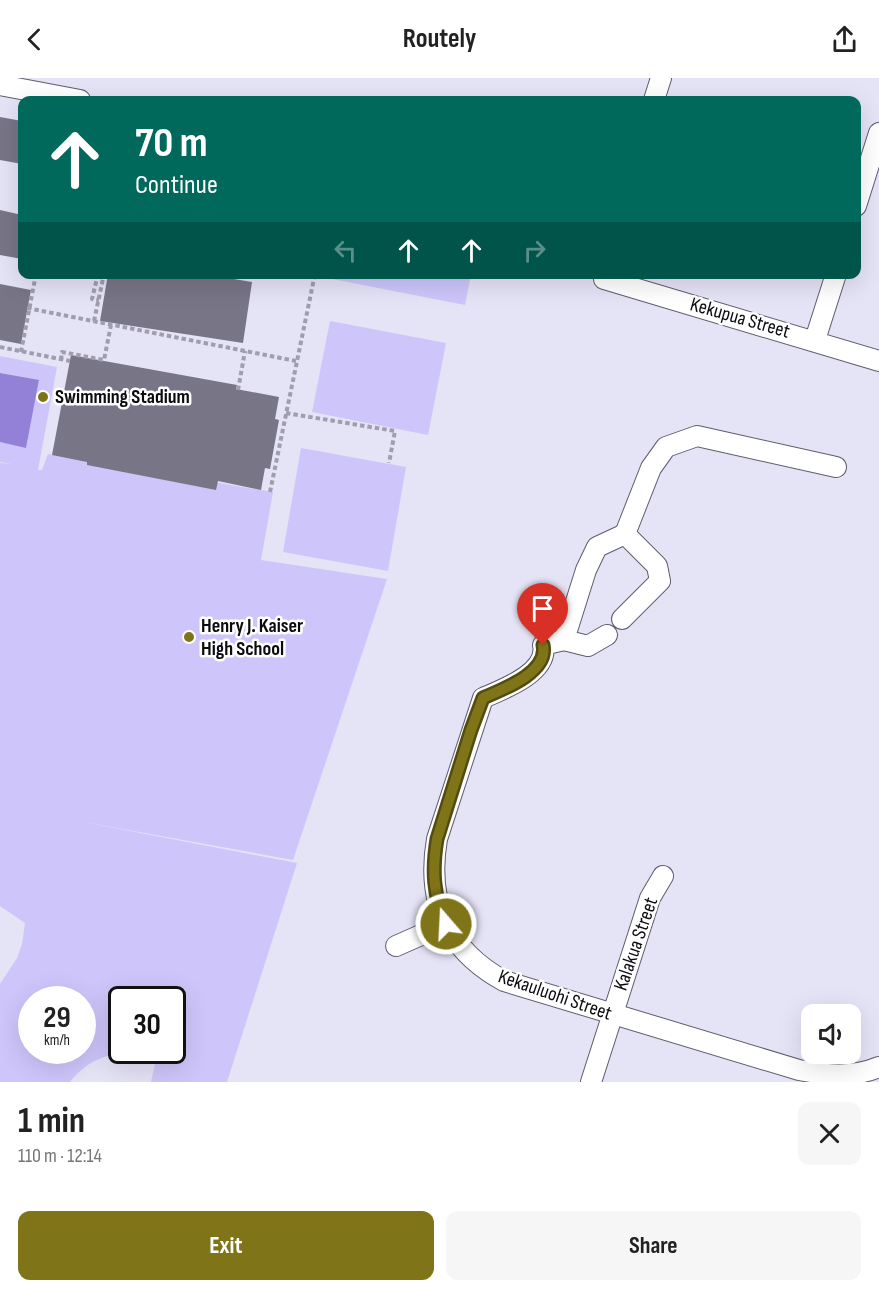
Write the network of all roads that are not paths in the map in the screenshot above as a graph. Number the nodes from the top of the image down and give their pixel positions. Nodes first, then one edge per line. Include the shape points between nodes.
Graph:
1 (661, 78) edge
2 (0, 85) edge
3 (59, 96) edge
4 (655, 96) edge
5 (879, 133) edge
6 (861, 190) edge
7 (604, 279) edge
8 (834, 279) edge
9 (815, 340) junction
10 (879, 361) edge
11 (836, 467) dead end
12 (625, 534) junction
13 (622, 619) dead end
14 (607, 635) dead end
15 (564, 640) junction
16 (663, 876) dead end
17 (446, 924) junction
18 (396, 946) dead end
19 (612, 1014) junction
20 (879, 1067) edge
21 (591, 1082) edge

1 - 4 street
2 - 3 street
5 - 6 street
7 - 9 street, Kekupua Street
8 - 9 street
9 - 10 street, Kekupua Street
11 - 12 street via 697,436 666,447 651,468
12 - 13 street via 657,566 660,581
12 - 15 street via 597,547
14 - 15 street via 588,646
15 - 17 street, Kekauluohi Street via 543,645 545,653 537,668 483,698 437,839 436,896
16 - 19 street, Kalakua Street via 650,898
17 - 18 street
17 - 19 street, Kekauluohi Street via 473,960 504,981
19 - 20 street, Kekauluohi Street via 799,1070 852,1074
19 - 21 street, Kalakua Street

